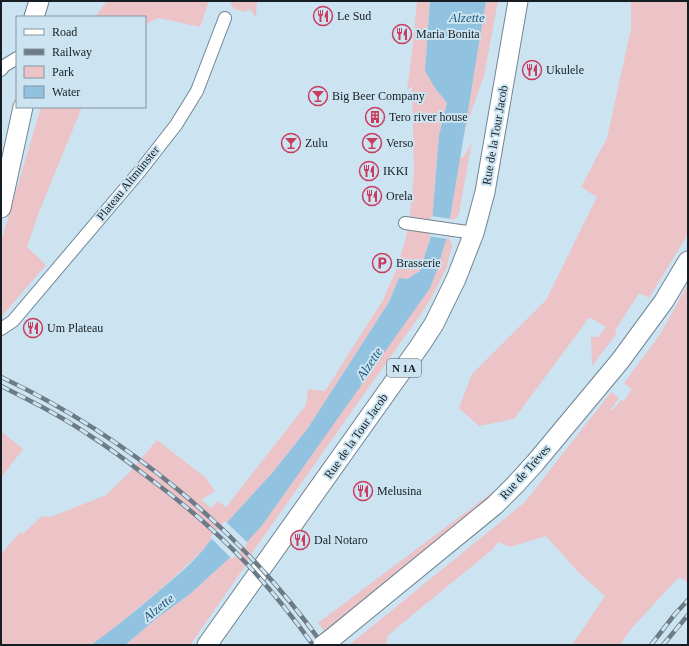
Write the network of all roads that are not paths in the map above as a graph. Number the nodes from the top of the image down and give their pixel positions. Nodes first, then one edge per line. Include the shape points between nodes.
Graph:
1 (39, 1) edge
2 (518, 1) edge
3 (34, 16) edge
4 (225, 18) dead end
5 (16, 59) edge
6 (1, 70) edge
7 (23, 108) edge
8 (1, 208) edge
9 (405, 223) dead end
10 (474, 233) junction
11 (688, 261) edge
12 (1, 329) edge
13 (327, 642) edge
14 (207, 645) edge

1 - 3 main road
2 - 10 main road, Rue de la Tour Jacob / N 1A via 485,192
4 - 12 street, Plateau Altmünster via 197,91 176,125 13,321
5 - 6 street
7 - 8 main road
9 - 10 street
10 - 14 main road, Rue de la Tour Jacob / N 1A via 456,279 434,324
11 - 13 main road, Rue de Trèves via 664,301 620,361 515,485 495,505

